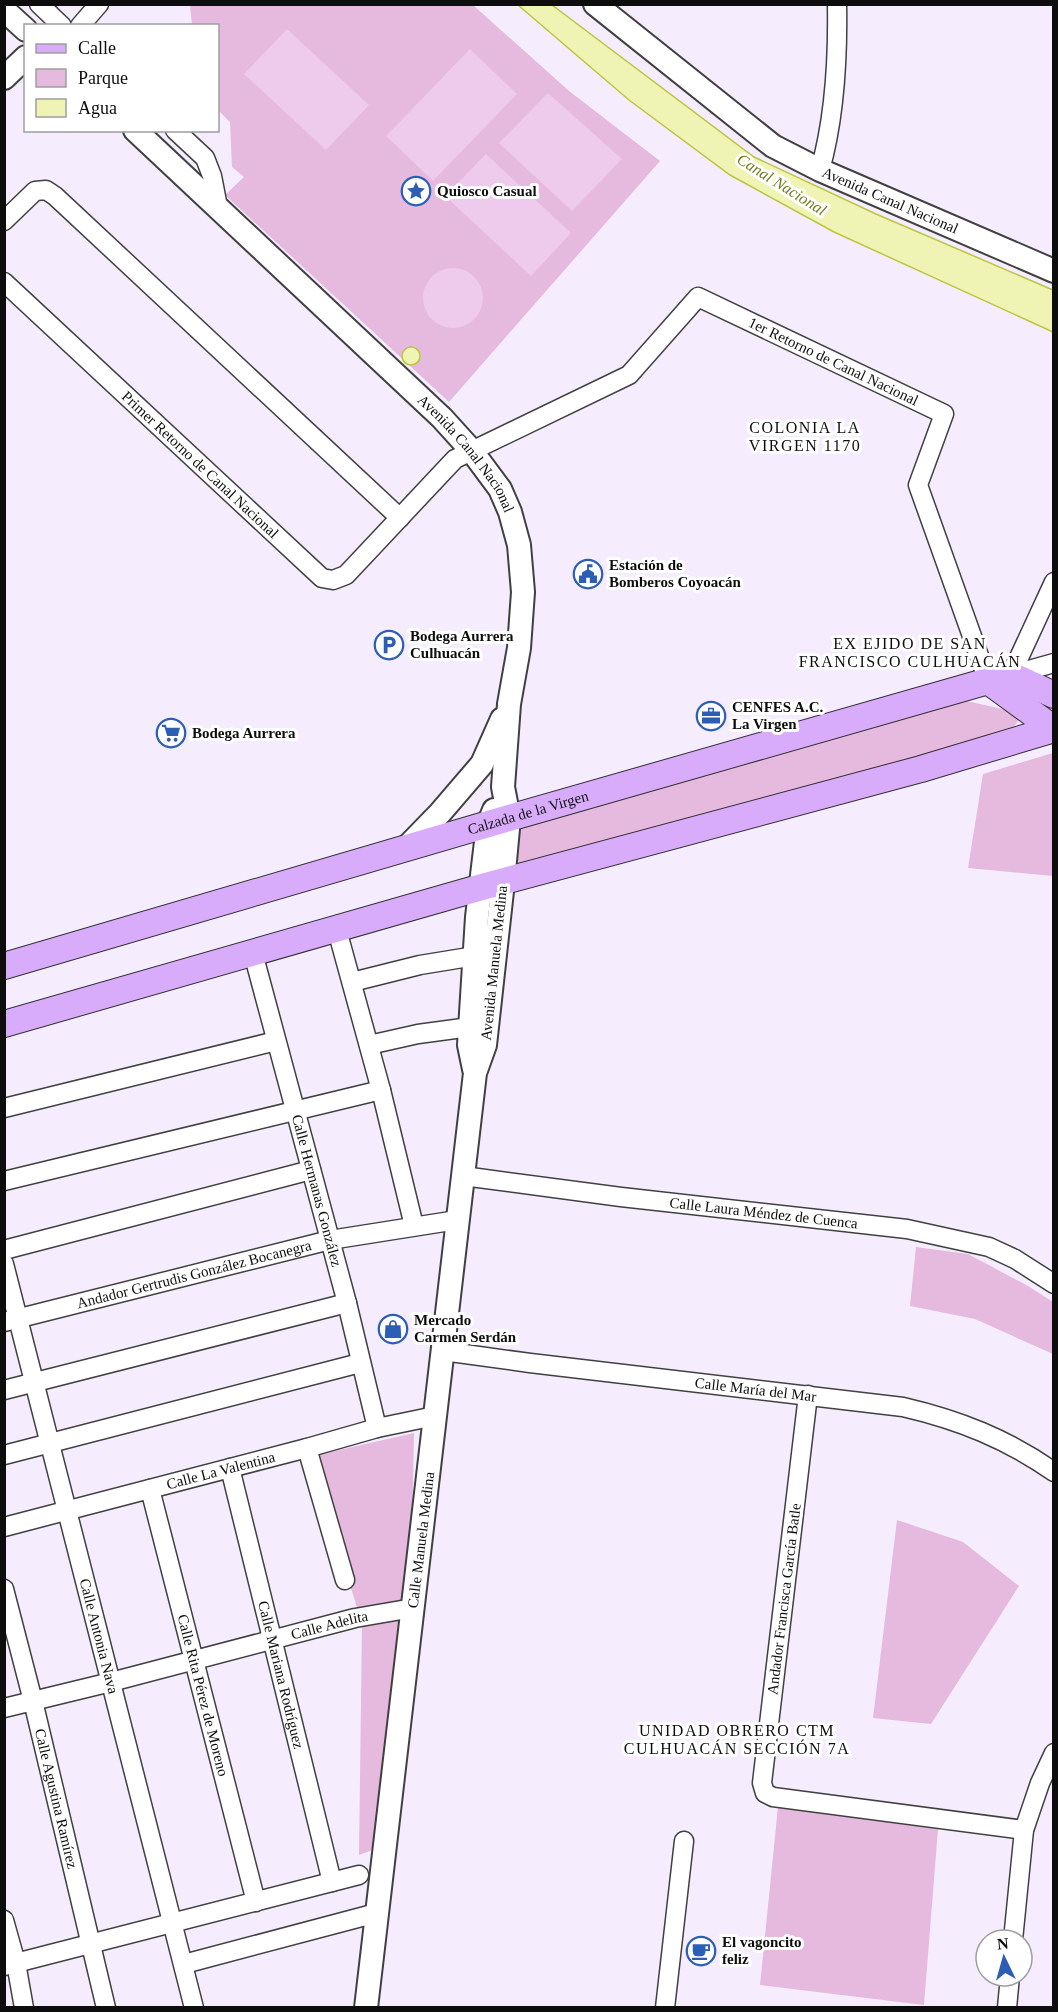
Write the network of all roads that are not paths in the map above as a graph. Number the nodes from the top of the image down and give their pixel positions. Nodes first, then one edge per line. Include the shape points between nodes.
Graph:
1 (39, 4) edge
2 (99, 4) edge
3 (595, 4) edge
4 (837, 4) edge
5 (4, 10) edge
6 (60, 24) edge
7 (82, 24) edge
8 (24, 28) edge
9 (24, 59) edge
10 (4, 78) edge
11 (137, 132) edge
12 (177, 132) edge
13 (820, 170) junction
14 (218, 207) junction
15 (4, 221) edge
16 (1053, 270) edge
17 (4, 282) edge
18 (481, 446) junction
19 (400, 518) junction
20 (1053, 582) edge
21 (1053, 663) edge
22 (1000, 678) junction
23 (1053, 696) edge
24 (509, 704) junction
25 (1053, 729) edge
26 (498, 821) junction
27 (405, 849) junction
28 (492, 885) junction
29 (337, 930) junction
30 (253, 953) junction
31 (475, 956) junction
32 (4, 966) edge
33 (352, 982) junction
34 (4, 1024) edge
35 (470, 1027) junction
36 (276, 1041) junction
37 (369, 1045) junction
38 (475, 1073) junction
39 (381, 1090) junction
40 (4, 1108) edge
41 (295, 1111) junction
42 (311, 1170) junction
43 (463, 1176) junction
44 (4, 1180) edge
45 (457, 1220) junction
46 (414, 1226) junction
47 (330, 1240) junction
48 (4, 1250) edge
49 (4, 1264) edge
50 (1053, 1284) edge
51 (347, 1303) junction
52 (11, 1321) edge
53 (443, 1351) junction
54 (360, 1363) junction
55 (34, 1383) junction
56 (4, 1390) edge
57 (808, 1395) junction
58 (435, 1416) junction
59 (376, 1428) junction
60 (51, 1444) junction
61 (307, 1448) junction
62 (4, 1455) edge
63 (230, 1468) junction
64 (1053, 1472) edge
65 (150, 1489) junction
66 (68, 1511) junction
67 (4, 1527) edge
68 (345, 1580) dead end
69 (4, 1589) edge
70 (413, 1608) junction
71 (273, 1639) junction
72 (195, 1659) junction
73 (111, 1682) junction
74 (33, 1701) junction
75 (4, 1708) edge
76 (1053, 1753) edge
77 (1024, 1830) junction
78 (684, 1841) dead end
79 (359, 1875) dead end
80 (332, 1882) junction
81 (256, 1902) junction
82 (369, 1915) dead end
83 (4, 1920) edge
84 (174, 1923) junction
85 (1014, 1928) edge
86 (91, 1944) junction
87 (184, 1964) junction
88 (10, 1965) edge
89 (1009, 1988) edge
90 (24, 2007) edge
91 (106, 2007) edge
92 (194, 2007) edge
93 (366, 2007) edge
94 (665, 2007) edge
95 (1007, 2007) edge

1 - 6 street
2 - 7 street
3 - 13 street, Avenida Canal Nacional via 773,146
4 - 13 street via 832,101
5 - 8 street
9 - 10 street
11 - 14 street, Avenida Canal Nacional
12 - 14 street via 205,158
13 - 16 street, Avenida Canal Nacional
14 - 18 street, Avenida Canal Nacional via 442,418
15 - 19 street via 35,191 46,190 55,196
17 - 19 street, Primer Retorno de Canal Nacional via 322,578 333,580 346,575
18 - 19 street, Primer Retorno de Canal Nacional via 456,459
18 - 22 street, 1er Retorno de Canal Nacional via 629,375 699,297 944,414 918,485
18 - 24 street, Avenida Canal Nacional via 510,512 519,545 523,592
20 - 22 street
21 - 22 street, Calzada de la Virgen
22 - 23 main road
22 - 25 main road
22 - 26 main road, Calzada de la Virgen
24 - 26 street, Avenida Canal Nacional
24 - 27 street via 482,764
25 - 28 main road via 921,769
26 - 27 main road, Calzada de la Virgen
26 - 28 street, Avenida Manuela Medina
27 - 32 main road, Calzada de la Virgen
28 - 29 main road
28 - 31 street, Avenida Manuela Medina
28 - 38 street, Avenida Manuela Medina via 485,1046
29 - 30 main road
29 - 33 street
30 - 34 main road
30 - 36 street, Calle Hermanas González
31 - 33 street
31 - 35 street, Avenida Manuela Medina
33 - 37 street
35 - 37 street
35 - 38 street, Avenida Manuela Medina
36 - 40 street
36 - 41 street, Calle Hermanas González
37 - 39 street
38 - 43 street, Calle Manuela Medina
39 - 41 street
39 - 46 street
41 - 42 street, Calle Hermanas González
41 - 44 street
42 - 47 street, Calle Hermanas González
42 - 48 street
43 - 45 street, Calle Manuela Medina
43 - 50 street, Calle Laura Méndez de Cuenca via 907,1229 989,1247 1016,1259
45 - 46 street, Andador Gertrudis González Bocanegra
45 - 53 street, Calle Manuela Medina
46 - 47 street, Andador Gertrudis González Bocanegra
47 - 51 street, Calle Hermanas González
47 - 52 street, Andador Gertrudis González Bocanegra
49 - 52 street, Calle Antonia Nava
51 - 54 street, Calle Hermanas González
51 - 55 street
52 - 55 street, Calle Antonia Nava
53 - 57 street, Calle María del Mar
53 - 58 street, Calle Manuela Medina
54 - 59 street, Calle Hermanas González
54 - 60 street
55 - 56 street
55 - 60 street, Calle Antonia Nava
57 - 64 street, Calle María del Mar via 936,1415 1025,1452
57 - 77 street, Andador Francisca García Batle via 762,1783 765,1793
58 - 59 street, Calle La Valentina
58 - 70 street, Calle Manuela Medina
59 - 61 street, Calle La Valentina
60 - 62 street
60 - 66 street, Calle Antonia Nava
61 - 63 street, Calle La Valentina
61 - 68 street
63 - 65 street, Calle La Valentina
63 - 71 street, Calle Mariana Rodríguez
65 - 66 street, Calle La Valentina
65 - 72 street, Calle Rita Pérez de Moreno
66 - 67 street, Calle La Valentina
66 - 73 street, Calle Antonia Nava
69 - 74 street, Calle Agustina Ramírez
70 - 71 street, Calle Adelita
70 - 93 street, Calle Manuela Medina
71 - 72 street, Calle Adelita
71 - 80 street, Calle Mariana Rodríguez
72 - 73 street, Calle Adelita
72 - 81 street, Calle Rita Pérez de Moreno
73 - 74 street, Calle Adelita
73 - 84 street, Calle Antonia Nava
74 - 75 street, Calle Adelita
74 - 86 street, Calle Agustina Ramírez
76 - 77 street
77 - 85 street
78 - 94 street
79 - 80 street
80 - 81 street
81 - 84 street
82 - 87 street
83 - 88 street
84 - 86 street
84 - 87 street, Calle Antonia Nava
86 - 88 street
86 - 91 street, Calle Agustina Ramírez
87 - 92 street, Calle Antonia Nava
88 - 90 street
89 - 95 street

